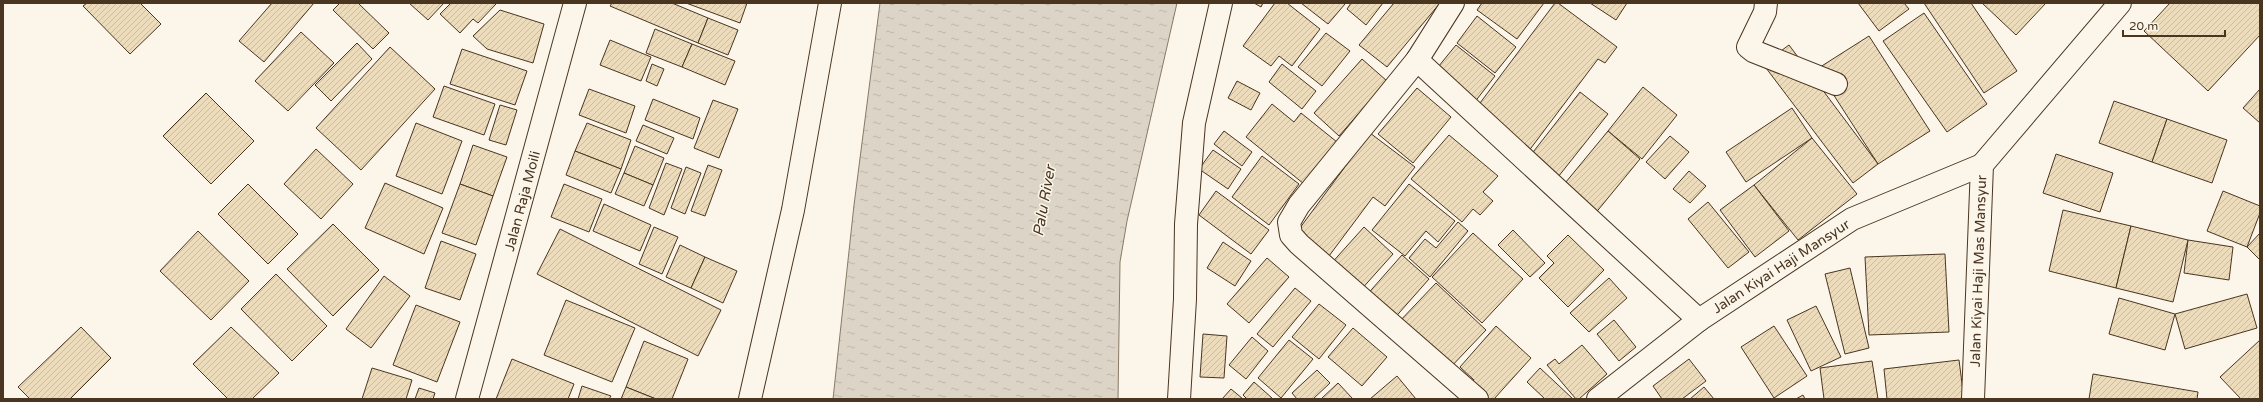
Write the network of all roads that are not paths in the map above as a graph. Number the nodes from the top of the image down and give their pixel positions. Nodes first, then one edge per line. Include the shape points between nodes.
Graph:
1 (830, 3) edge
2 (1221, 3) edge
3 (1453, 3) edge
4 (1766, 3) edge
5 (2120, 3) edge
6 (568, 6) edge
7 (1417, 60) junction
8 (1836, 84) dead end
9 (1982, 164) junction
10 (1699, 320) junction
11 (467, 399) edge
12 (750, 399) edge
13 (1179, 399) edge
14 (1477, 399) edge
15 (1598, 399) edge
16 (1973, 399) edge

1 - 12 street via 793,210
2 - 13 street via 1194,124 1186,224 1186,299
3 - 7 street
4 - 8 street via 1765,12 1748,47 1788,66
5 - 9 street, Jalan Kiyai Haji Mas Mansyur
6 - 11 street, Jalan Raja Moili
7 - 10 street
7 - 14 street via 1306,194 1289,222 1291,235
9 - 10 street, Jalan Kiyai Haji Mansyur via 1852,219
9 - 16 street, Jalan Kiyai Haji Mas Mansyur
10 - 15 street, Jalan Kiyai Haji Mansyur

